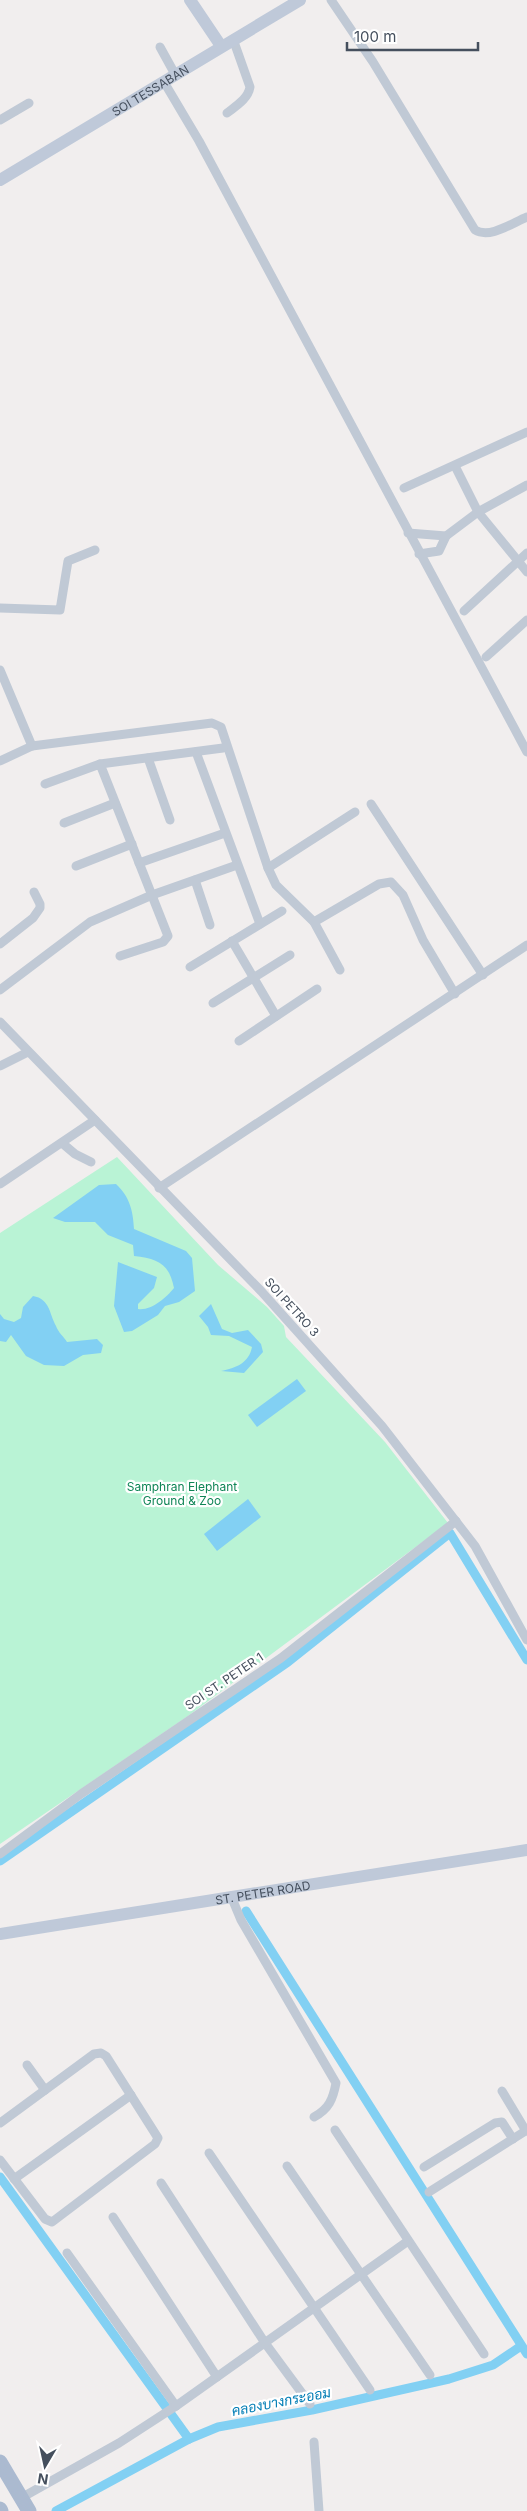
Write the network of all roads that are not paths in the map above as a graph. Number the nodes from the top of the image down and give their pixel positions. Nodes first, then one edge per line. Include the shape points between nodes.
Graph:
1 (190, 0) edge
2 (300, 0) edge
3 (331, 0) edge
4 (234, 39) junction
5 (221, 46) junction
6 (160, 47) dead end
7 (176, 76) junction
8 (164, 82) junction
9 (29, 103) dead end
10 (227, 113) dead end
11 (0, 120) edge
12 (1, 178) edge
13 (527, 217) edge
14 (527, 432) edge
15 (455, 466) junction
16 (527, 485) edge
17 (404, 488) dead end
18 (478, 512) junction
19 (408, 533) junction
20 (446, 536) junction
21 (94, 550) dead end
22 (527, 552) edge
23 (419, 554) junction
24 (518, 560) junction
25 (527, 572) edge
26 (0, 608) edge
27 (464, 611) dead end
28 (527, 620) edge
29 (486, 657) dead end
30 (0, 670) edge
31 (32, 746) junction
32 (223, 748) dead end
33 (196, 752) junction
34 (527, 752) edge
35 (148, 758) junction
36 (0, 761) edge
37 (100, 764) junction
38 (45, 784) dead end
39 (115, 803) junction
40 (371, 804) dead end
41 (355, 812) dead end
42 (170, 820) dead end
43 (64, 823) dead end
44 (225, 833) junction
45 (132, 844) junction
46 (140, 863) junction
47 (237, 865) junction
48 (76, 866) dead end
49 (268, 868) junction
50 (194, 880) junction
51 (34, 892) dead end
52 (152, 895) junction
53 (282, 910) dead end
54 (314, 922) junction
55 (260, 924) junction
56 (210, 925) dead end
57 (232, 941) junction
58 (0, 944) edge
59 (527, 945) edge
60 (290, 955) dead end
61 (120, 956) dead end
62 (190, 967) dead end
63 (340, 970) dead end
64 (483, 975) junction
65 (254, 978) junction
66 (317, 989) dead end
67 (0, 990) edge
68 (455, 994) junction
69 (213, 1003) dead end
70 (276, 1016) junction
71 (0, 1022) edge
72 (239, 1041) dead end
73 (28, 1052) junction
74 (0, 1066) edge
75 (95, 1120) junction
76 (62, 1143) junction
77 (92, 1162) dead end
78 (0, 1184) edge
79 (160, 1188) junction
80 (456, 1521) junction
81 (527, 1640) edge
82 (527, 1850) edge
83 (0, 1854) edge
84 (231, 1896) junction
85 (0, 1934) edge
86 (27, 2065) dead end
87 (45, 2090) junction
88 (502, 2091) dead end
89 (131, 2095) junction
90 (314, 2117) dead end
91 (0, 2123) edge
92 (335, 2130) dead end
93 (526, 2130) edge
94 (513, 2138) junction
95 (210, 2154) dead end
96 (0, 2160) edge
97 (287, 2166) dead end
98 (424, 2167) dead end
99 (14, 2179) junction
100 (161, 2183) dead end
101 (429, 2192) dead end
102 (113, 2217) dead end
103 (408, 2241) junction
104 (67, 2253) dead end
105 (361, 2275) junction
106 (314, 2308) junction
107 (265, 2343) junction
108 (484, 2354) dead end
109 (430, 2375) dead end
110 (216, 2377) junction
111 (370, 2390) dead end
112 (310, 2404) dead end
113 (174, 2407) junction
114 (314, 2442) dead end
115 (0, 2462) edge
116 (25, 2504) edge
117 (319, 2511) edge

1 - 5 street
2 - 4 street, SOI TESSABAN
3 - 13 street via 373,62 475,230 493,232
4 - 5 street, SOI TESSABAN
4 - 10 street via 250,87 249,92
5 - 7 street, SOI TESSABAN
6 - 7 street
7 - 8 street, SOI TESSABAN
8 - 12 street, SOI TESSABAN
8 - 19 street via 199,141
9 - 11 street
14 - 15 street
15 - 17 street
15 - 18 street
16 - 18 street
18 - 20 street
18 - 24 street
19 - 20 street
19 - 23 street
20 - 23 street via 439,551
21 - 26 street via 68,561 60,610
22 - 24 street
23 - 34 street
24 - 25 street
24 - 27 street
28 - 29 street
30 - 31 street
31 - 36 street
31 - 49 street via 212,723 221,727
32 - 33 street
33 - 35 street
33 - 44 street
35 - 37 street
35 - 42 street
37 - 38 street
37 - 39 street
39 - 43 street
39 - 45 street
40 - 64 street
41 - 49 street
44 - 46 street
44 - 47 street
45 - 46 street
45 - 48 street
46 - 52 street
47 - 50 street
47 - 55 street
49 - 54 street via 276,885
50 - 52 street
50 - 56 street
51 - 58 street via 40,904 37,914
52 - 61 street via 167,939
52 - 67 street via 90,922
53 - 55 street
54 - 63 street
54 - 68 street via 379,884 391,882 403,895 423,940
55 - 57 street
57 - 62 street
57 - 65 street
59 - 64 street
60 - 65 street
64 - 68 street
65 - 69 street
65 - 70 street
66 - 70 street
68 - 79 street
70 - 72 street
71 - 73 street, SOI PETRO 3
73 - 74 street
73 - 75 street, SOI PETRO 3
75 - 76 street
75 - 79 street, SOI PETRO 3
76 - 77 street
76 - 78 street
79 - 80 street, SOI PETRO 3 via 261,1291 382,1426
80 - 81 street, SOI PETRO 3 via 478,1551
80 - 83 street, SOI ST. PETER 1 via 281,1658 81,1794
82 - 84 street, ST. PETER ROAD
84 - 85 street, ST. PETER ROAD
84 - 90 street via 241,1920 336,2083 327,2108
86 - 87 street
87 - 89 street via 94,2054 101,2053
87 - 91 street
88 - 93 street
89 - 99 street
89 - 99 street via 158,2138 155,2144 52,2222 48,2222
92 - 103 street
93 - 94 street
94 - 98 street via 502,2122 495,2123
94 - 101 street
95 - 106 street
96 - 99 street
97 - 105 street
100 - 107 street
102 - 110 street
103 - 105 street
103 - 108 street
104 - 113 street
105 - 106 street
105 - 109 street
106 - 107 street
106 - 111 street
107 - 110 street
107 - 112 street
110 - 113 street
113 - 116 street
114 - 117 street
115 - 116 main road

